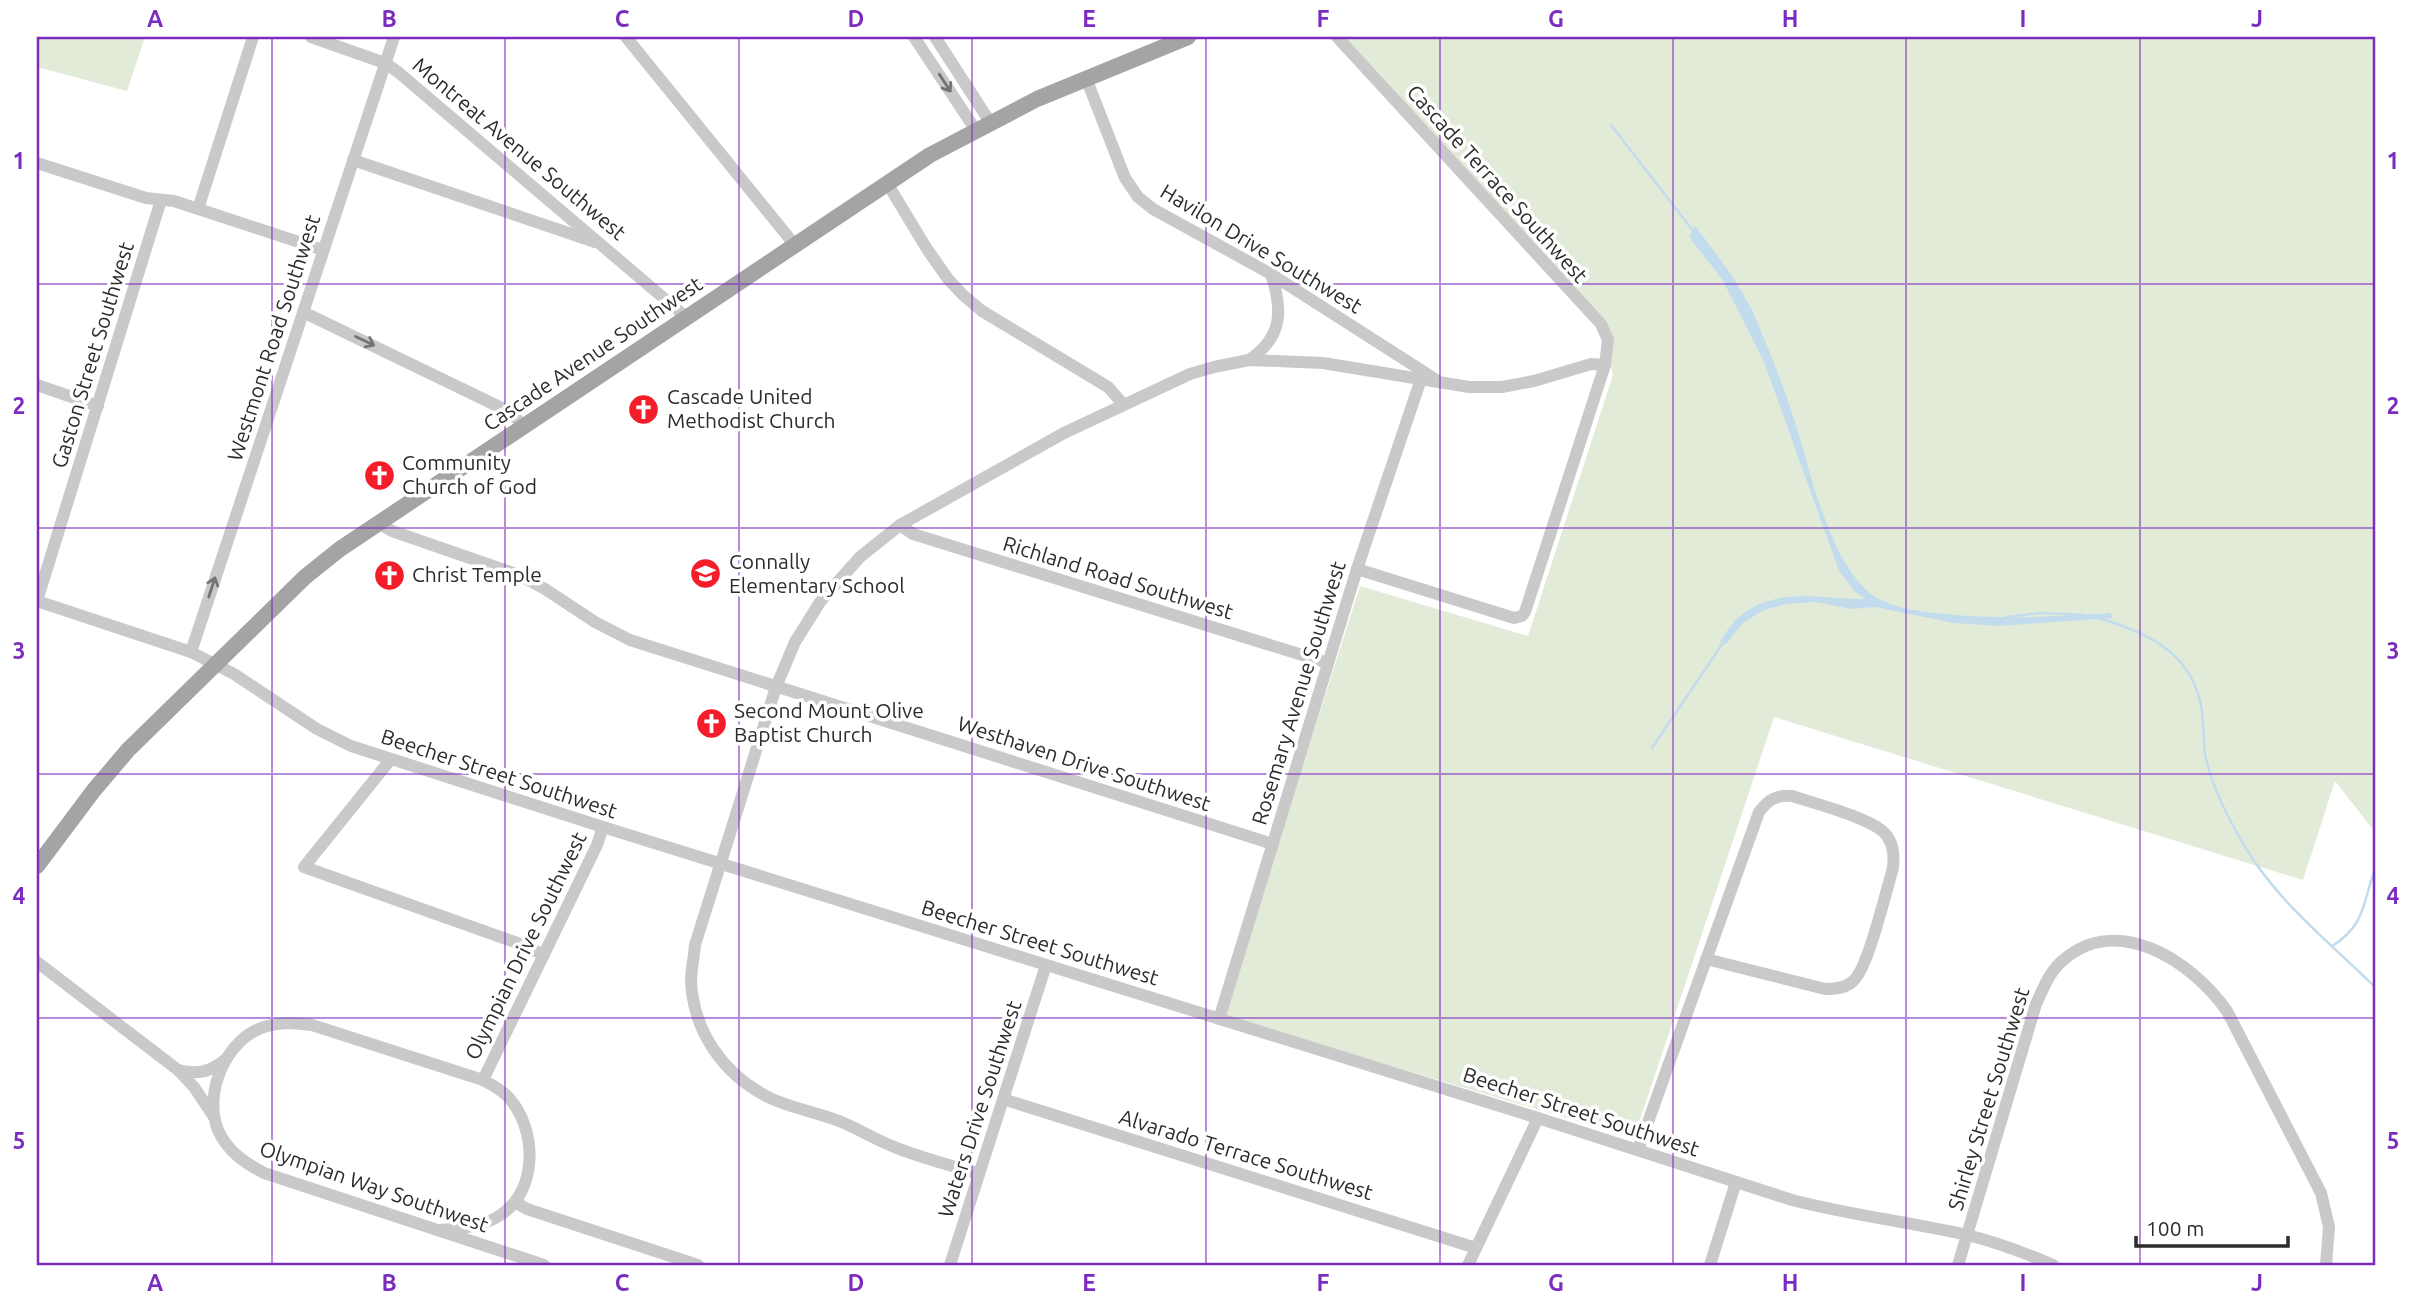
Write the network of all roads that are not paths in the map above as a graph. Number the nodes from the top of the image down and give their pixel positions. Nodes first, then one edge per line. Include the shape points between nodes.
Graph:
1 (253, 37) edge
2 (311, 37) edge
3 (394, 37) edge
4 (626, 37) edge
5 (914, 37) edge
6 (935, 37) edge
7 (1188, 37) edge
8 (1337, 37) edge
9 (385, 63) junction
10 (1086, 78) junction
11 (983, 125) junction
12 (353, 160) junction
13 (37, 163) edge
14 (887, 183) junction
15 (161, 200) junction
16 (198, 209) junction
17 (601, 244) junction
18 (794, 244) junction
19 (323, 250) junction
20 (1271, 274) junction
21 (303, 312) junction
22 (686, 317) junction
23 (1249, 360) junction
24 (1605, 365) junction
25 (1421, 379) junction
26 (1440, 382) junction
27 (37, 386) edge
28 (1124, 404) junction
29 (97, 406) junction
30 (524, 426) junction
31 (378, 523) junction
32 (900, 524) junction
33 (1357, 569) junction
34 (37, 601) edge
35 (191, 652) junction
36 (1328, 663) junction
37 (214, 664) junction
38 (776, 687) junction
39 (391, 759) junction
40 (603, 827) junction
41 (1273, 844) junction
42 (720, 864) junction
43 (37, 866) edge
44 (544, 955) junction
45 (1706, 959) junction
46 (37, 962) edge
47 (1046, 965) junction
48 (1219, 1019) junction
49 (225, 1060) junction
50 (178, 1069) junction
51 (483, 1080) junction
52 (1003, 1099) junction
53 (214, 1117) junction
54 (1538, 1118) junction
55 (1638, 1150) junction
56 (979, 1174) junction
57 (1736, 1182) junction
58 (515, 1202) junction
59 (440, 1230) junction
60 (1967, 1235) junction
61 (1476, 1248) junction
62 (544, 1265) edge
63 (698, 1265) edge
64 (950, 1265) edge
65 (1468, 1265) edge
66 (1710, 1265) edge
67 (1958, 1265) edge
68 (2053, 1265) edge
69 (2326, 1265) edge

1 - 16 street
2 - 9 street, Montreat Avenue Southwest
3 - 9 street, Westmont Road Southwest
4 - 18 street
5 -> 11 street
6 - 11 street
7 - 10 main road, Cascade Avenue Southwest
8 - 24 street, Cascade Terrace Southwest via 1601,324 1608,340
9 - 12 street, Westmont Road Southwest
9 - 17 street, Montreat Avenue Southwest
10 - 11 main road, Cascade Avenue Southwest
10 - 20 street, Havilon Drive Southwest via 1125,178 1138,197
11 - 14 main road, Cascade Avenue Southwest
12 - 17 street
12 - 19 street, Westmont Road Southwest
13 - 15 street
14 - 18 main road, Cascade Avenue Southwest
14 - 28 street via 927,249 963,295 1108,387
15 - 16 street
15 - 29 street, Gaston Street Southwest
16 - 19 street
17 - 22 street, Montreat Avenue Southwest
18 - 22 main road, Cascade Avenue Southwest
19 - 21 street, Westmont Road Southwest
20 - 23 street via 1280,299 1278,322 1268,343
20 - 26 street, Havilon Drive Southwest
21 -> 30 street via 510,412
35 -> 21 street, Westmont Road Southwest
22 - 30 main road, Cascade Avenue Southwest
23 - 25 street via 1323,363
23 - 28 street via 1190,374
24 - 26 street via 1591,364 1502,387
24 - 33 street, Cascade Terrace Southwest via 1522,616 1514,618
25 - 26 street
25 - 33 street, Rosemary Avenue Southwest
27 - 29 street
28 - 32 street
29 - 34 street, Gaston Street Southwest
30 - 31 main road, Cascade Avenue Southwest
31 - 37 main road, Cascade Avenue Southwest via 305,577
31 - 38 street, Westhaven Drive Southwest via 519,575 630,640
32 - 36 street, Richland Road Southwest via 913,534
32 - 38 street via 860,557 820,602 795,642
33 - 36 street, Rosemary Avenue Southwest
34 - 35 street, Beecher Street Southwest
35 - 37 street, Beecher Street Southwest
36 - 41 street, Rosemary Avenue Southwest
37 - 39 street, Beecher Street Southwest via 317,729
37 - 43 main road, Cascade Avenue Southwest via 128,750
38 - 41 street, Westhaven Drive Southwest
38 - 42 street
39 - 40 street, Beecher Street Southwest
39 - 44 street via 304,867
40 - 42 street, Beecher Street Southwest
40 - 44 street, Olympian Drive Southwest
41 - 48 street, Rosemary Avenue Southwest
42 - 47 street, Beecher Street Southwest
42 - 56 street via 695,945 691,979 699,1023 722,1062 769,1098 841,1122 894,1147
44 - 51 street, Olympian Drive Southwest
45 - 45 street via 1759,812 1768,800 1792,796 1872,824 1888,837 1894,852 1893,868 1862,968 1850,984 1825,989
45 - 55 street
46 - 50 street, Olympian Way Southwest
47 - 48 street, Beecher Street Southwest
47 - 52 street, Waters Drive Southwest
48 - 54 street, Beecher Street Southwest
49 - 50 street via 208,1071
49 - 51 street via 239,1041 262,1027 288,1022
49 - 53 street, Olympian Way Southwest
50 - 53 street, Olympian Way Southwest
51 - 58 street via 509,1098 525,1127 530,1167
52 - 56 street, Waters Drive Southwest
52 - 61 street, Alvarado Terrace Southwest
53 - 59 street, Olympian Way Southwest via 231,1150 264,1173
54 - 55 street, Beecher Street Southwest
54 - 61 street
55 - 57 street, Beecher Street Southwest
56 - 64 street, Waters Drive Southwest
57 - 60 street, Beecher Street Southwest via 1828,1209
57 - 66 street
58 - 59 street via 486,1223
58 - 63 street
59 - 62 street, Olympian Way Southwest
60 - 67 street, Shirley Street Southwest
60 - 68 street, Beecher Street Southwest
60 - 69 street, Shirley Street Southwest via 2036,1004 2051,973 2085,946 2130,941 2163,953 2197,975 2227,1011 2321,1193 2329,1227
61 - 65 street

